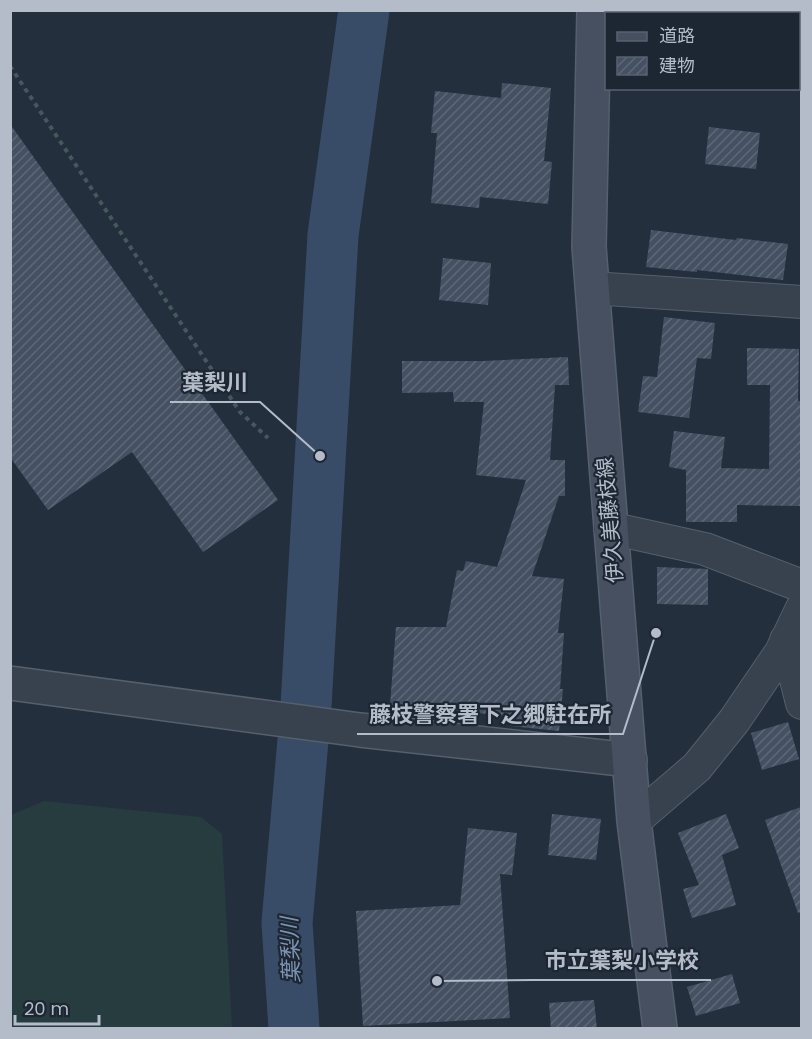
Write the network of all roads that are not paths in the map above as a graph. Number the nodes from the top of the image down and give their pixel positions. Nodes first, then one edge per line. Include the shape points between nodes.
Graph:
1 (594, 10) edge
2 (592, 288) junction
3 (801, 302) edge
4 (610, 528) junction
5 (801, 586) edge
6 (801, 608) edge
7 (786, 640) junction
8 (10, 683) edge
9 (801, 703) edge
10 (630, 760) junction
11 (634, 821) junction
12 (660, 1029) edge

1 - 2 main road, 伊久美藤枝線 via 589,247
2 - 3 street
2 - 4 main road, 伊久美藤枝線
4 - 5 street via 705,549
4 - 10 main road, 伊久美藤枝線
6 - 7 street
7 - 9 street
7 - 11 street via 734,721 696,767
8 - 10 street via 360,730
10 - 11 main road, 伊久美藤枝線
11 - 12 main road, 伊久美藤枝線

